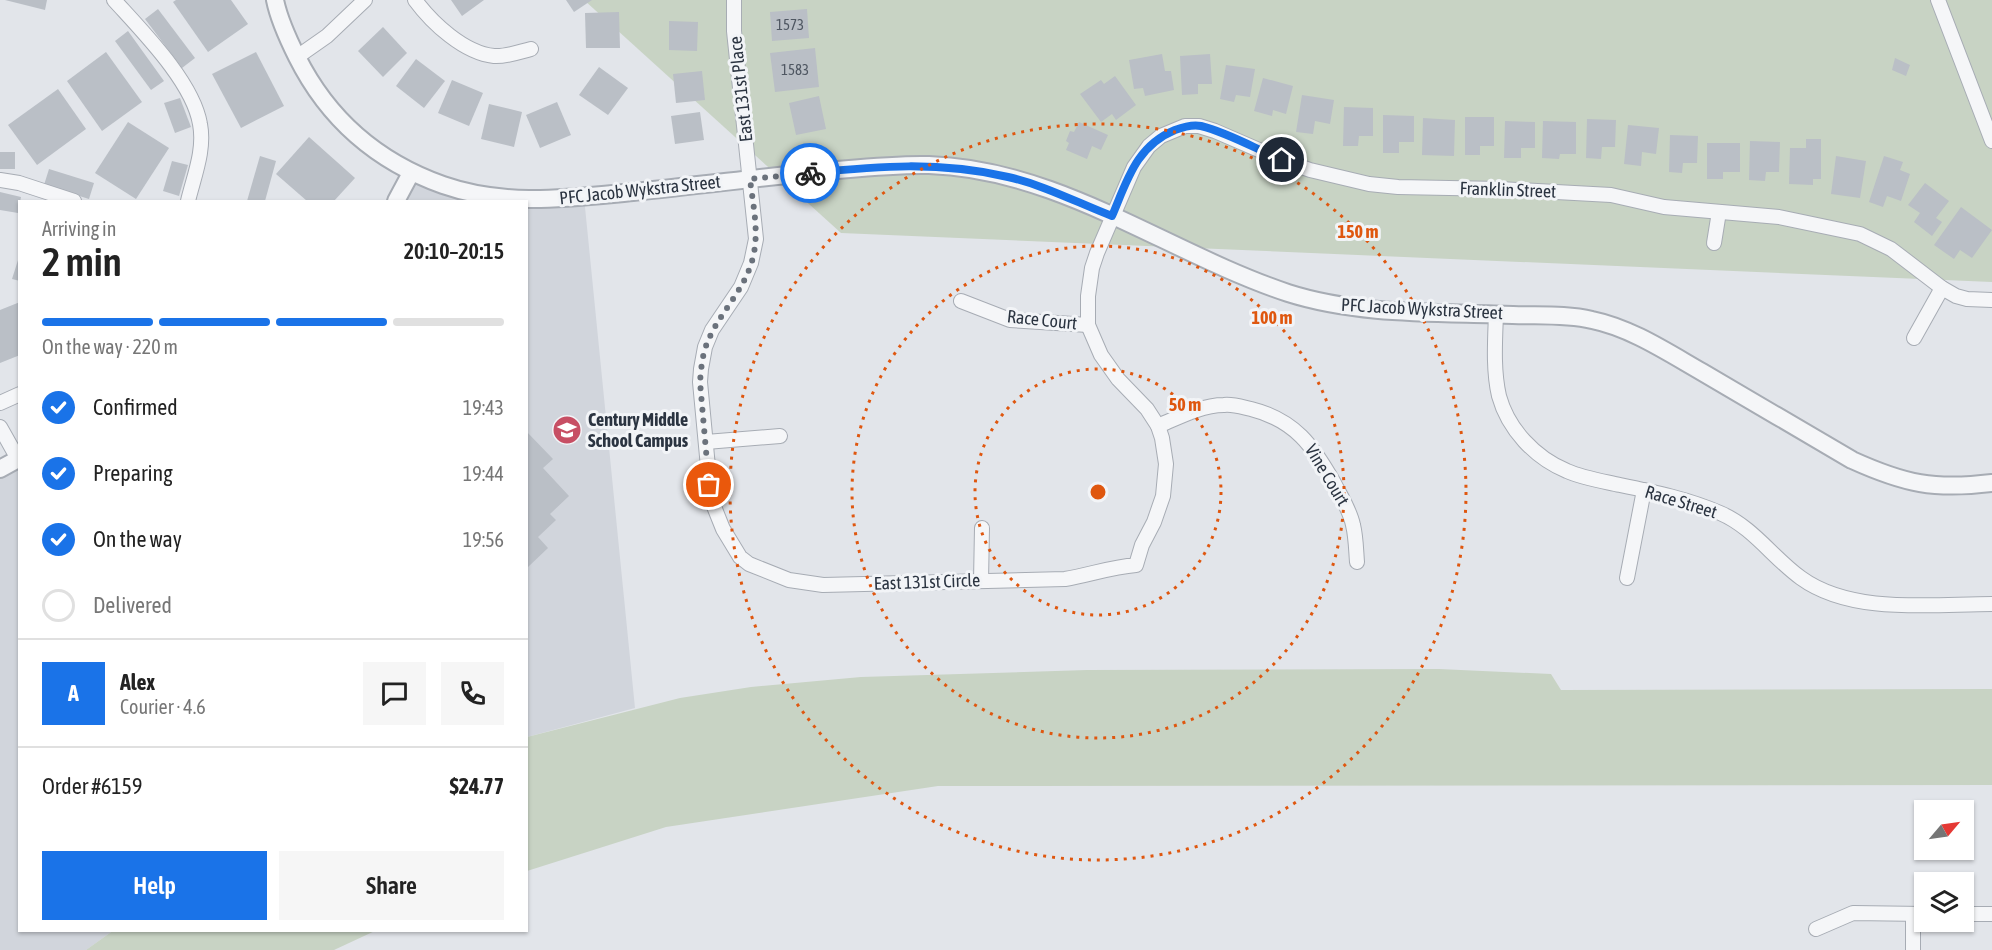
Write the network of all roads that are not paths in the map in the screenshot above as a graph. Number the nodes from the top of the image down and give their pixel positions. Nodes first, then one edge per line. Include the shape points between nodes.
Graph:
1 (114, 0) edge
2 (275, 0) edge
3 (365, 0) edge
4 (415, 0) edge
5 (734, 0) edge
6 (1938, 0) edge
7 (531, 49) dead end
8 (297, 57) junction
9 (1992, 141) edge
10 (411, 173) junction
11 (750, 179) junction
12 (0, 180) edge
13 (71, 200) edge
14 (188, 200) edge
15 (397, 200) edge
16 (1719, 212) junction
17 (1112, 216) junction
18 (1714, 243) dead end
19 (1942, 288) junction
20 (1992, 300) edge
21 (961, 301) dead end
22 (1496, 314) junction
23 (1088, 325) junction
24 (1914, 338) dead end
25 (18, 395) edge
26 (0, 403) edge
27 (1158, 426) junction
28 (0, 427) edge
29 (780, 436) dead end
30 (706, 442) junction
31 (18, 457) edge
32 (18, 460) edge
33 (0, 469) edge
34 (1992, 483) edge
35 (1644, 490) junction
36 (982, 528) dead end
37 (1358, 562) dead end
38 (1627, 578) dead end
39 (981, 581) junction
40 (1992, 604) edge
41 (1914, 914) edge
42 (1974, 914) edge
43 (1992, 914) edge
44 (1816, 929) dead end
45 (1916, 932) edge
46 (1913, 950) edge

1 - 14 street via 180,78 194,102 201,125 200,154
2 - 8 street, PFC Jacob Wykstra Street
3 - 8 street via 327,36
4 - 7 street via 436,26 468,47 492,56
5 - 11 street, East 131st Place
6 - 9 street
8 - 10 street, PFC Jacob Wykstra Street via 317,93 344,125 382,156
10 - 11 street, PFC Jacob Wykstra Street via 470,193 525,200
10 - 15 street
11 - 17 street, PFC Jacob Wykstra Street via 930,165 1031,183
11 - 30 street, East 131st Circle via 756,239 752,263 712,330 701,369
12 - 13 street
16 - 17 street, Franklin Street via 1664,207 1611,195 1369,184 1310,170 1198,126 1185,126 1149,146 1134,167
16 - 18 street
16 - 19 street, Franklin Street via 1779,217 1860,234 1891,249
17 - 22 street, PFC Jacob Wykstra Street via 1305,298 1350,307
17 - 23 street, East 131st Circle via 1092,268
19 - 20 street, Franklin Street via 1967,299
19 - 24 street
21 - 23 street, Race Court via 1010,320
22 - 34 street, PFC Jacob Wykstra Street via 1568,316 1607,324 1655,345 1852,460 1880,472 1912,483
22 - 35 street, Race Street via 1499,396 1510,421 1527,444 1570,473
23 - 27 street, East 131st Circle via 1101,355
25 - 26 street
27 - 37 street, Vine Court via 1225,405 1265,412 1282,420 1310,445 1348,510
27 - 39 street, East 131st Circle via 1166,464 1163,496 1136,566 1113,567 1065,579
28 - 31 street
29 - 30 street
30 - 39 street, East 131st Circle via 709,485 717,518 749,564 789,580 823,585
32 - 33 street
35 - 38 street
35 - 40 street, Race Street via 1724,514 1804,580 1836,596 1881,604
36 - 39 street
41 - 44 street via 1853,914
42 - 43 street
45 - 46 street

